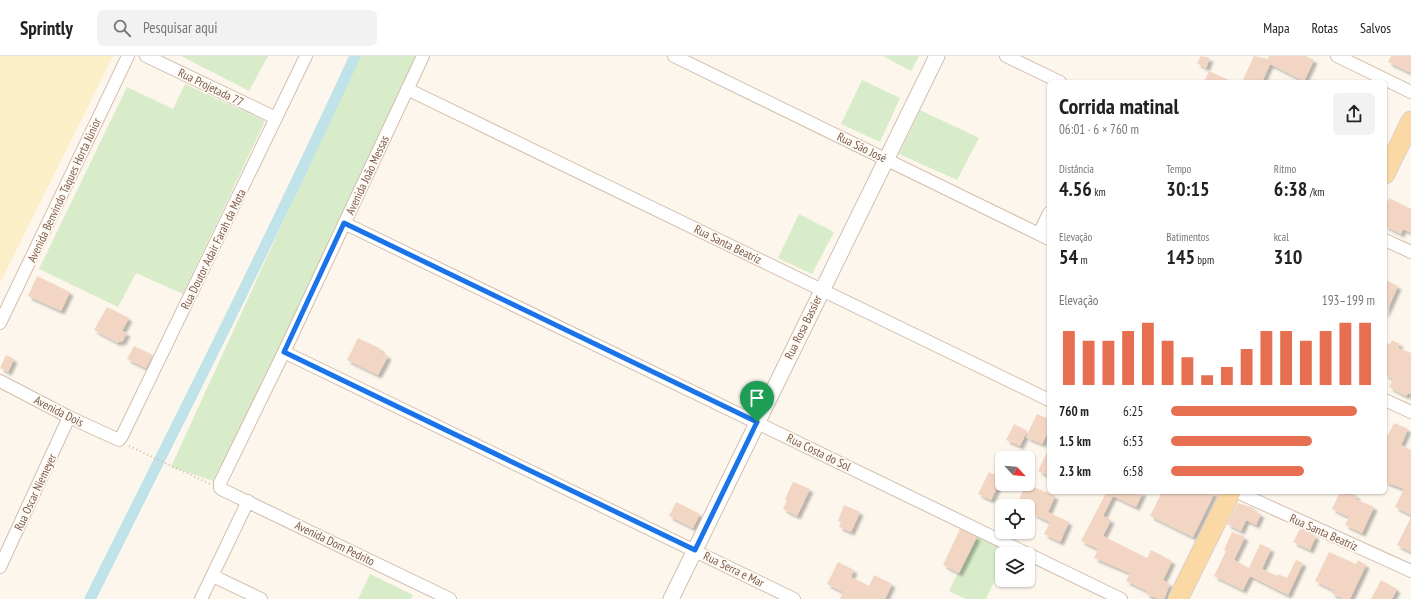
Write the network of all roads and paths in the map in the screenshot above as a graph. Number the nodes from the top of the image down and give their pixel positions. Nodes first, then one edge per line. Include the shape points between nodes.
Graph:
1 (128, 56) edge
2 (146, 56) edge
3 (306, 56) edge
4 (423, 56) edge
5 (674, 56) edge
6 (937, 56) edge
7 (1006, 56) edge
8 (1337, 56) edge
9 (1056, 80) edge
10 (1386, 80) edge
11 (1387, 80) edge
12 (407, 89) junction
13 (1411, 92) edge
14 (276, 118) junction
15 (1411, 121) edge
16 (886, 159) junction
17 (1387, 170) edge
18 (344, 223) junction
19 (1047, 223) edge
20 (1044, 237) edge
21 (1387, 241) edge
22 (1411, 252) edge
23 (822, 290) junction
24 (0, 323) edge
25 (284, 352) junction
26 (0, 381) edge
27 (1047, 399) edge
28 (1387, 401) edge
29 (1411, 412) edge
30 (69, 417) junction
31 (757, 422) junction
32 (119, 440) junction
33 (220, 488) junction
34 (1230, 494) edge
35 (1241, 494) edge
36 (248, 501) junction
37 (695, 550) junction
38 (0, 567) edge
39 (1411, 571) edge
40 (213, 576) junction
41 (201, 599) edge
42 (261, 599) edge
43 (450, 599) edge
44 (671, 599) edge
45 (794, 599) edge
46 (1121, 599) edge
47 (1178, 599) edge

1 - 24 street, Avenida Benvindo Taques Horta Júnior
2 - 14 street, Rua Projetada 77
3 - 14 street, Rua Doutor Adair Farah da Mota
4 - 12 street, Avenida João Messas
5 - 16 street, Rua São José
6 - 16 street, Rua Rosa Bassier
7 - 9 street
8 - 10 street
11 - 13 street
12 - 18 street, Avenida João Messas
12 - 23 street, Rua Santa Beatriz
14 - 32 street, Rua Doutor Adair Farah da Mota
15 - 17 main road
16 - 20 street, Rua São José
16 - 23 street, Rua Rosa Bassier
18 - 25 street, Avenida João Messas
18 - 31 street, Rua Costa do Sol
19 - 20 street
21 - 22 street
23 - 27 street, Rua Santa Beatriz
23 - 31 street, Rua Rosa Bassier
25 - 33 street, Avenida João Messas via 222,477
25 - 37 street, Rua Serra e Mar
26 - 30 street, Avenida Dois
28 - 29 street
30 - 32 street, Avenida Dois
30 - 38 street, Rua Oscar Niemeyer
31 - 37 street, Rua Rosa Bassier
31 - 46 street, Rua Costa do Sol
32 - 33 path via 190,476
33 - 36 street, Avenida Dom Pedrito
34 - 47 main road
35 - 39 street, Rua Santa Beatriz
36 - 40 street
36 - 43 street, Avenida Dom Pedrito
37 - 44 street, Rua Rosa Bassier
37 - 45 street, Rua Serra e Mar
40 - 41 street
40 - 42 street

